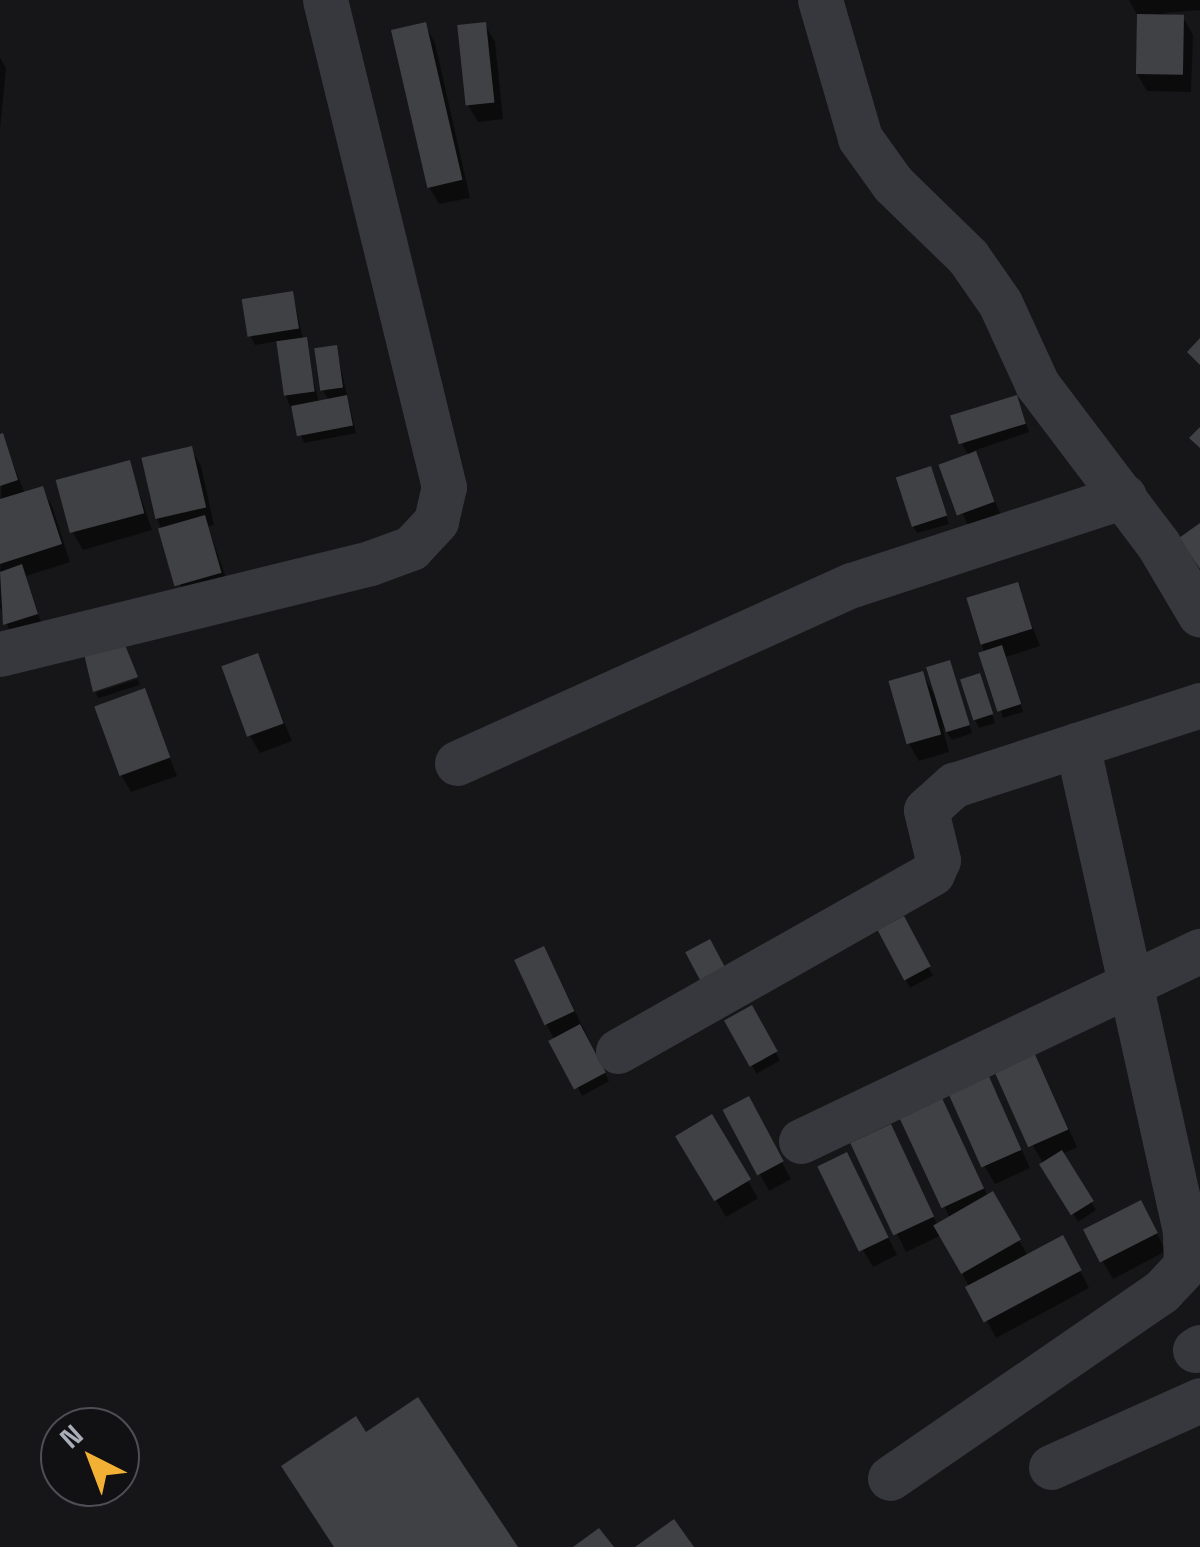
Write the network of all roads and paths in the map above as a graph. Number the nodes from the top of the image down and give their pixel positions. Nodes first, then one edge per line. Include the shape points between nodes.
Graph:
1 (326, 0) edge
2 (820, 0) edge
3 (1124, 496) junction
4 (1198, 607) edge
5 (0, 654) edge
6 (1200, 705) edge
7 (1078, 745) junction
8 (458, 763) dead end
9 (1200, 952) edge
10 (1131, 984) junction
11 (618, 1051) dead end
12 (802, 1141) dead end
13 (1200, 1400) edge
14 (1051, 1467) dead end
15 (890, 1478) dead end

1 - 5 street via 444,487 436,521 411,548 370,563
2 - 3 street via 860,138 893,184 968,257 1000,303 1037,384
3 - 4 street
3 - 8 street via 852,585
6 - 7 street
7 - 10 street
7 - 11 street via 954,784 926,810 938,860 932,873
9 - 10 street
10 - 12 street
10 - 15 street via 1185,1231 1186,1265 1161,1292
13 - 14 street

